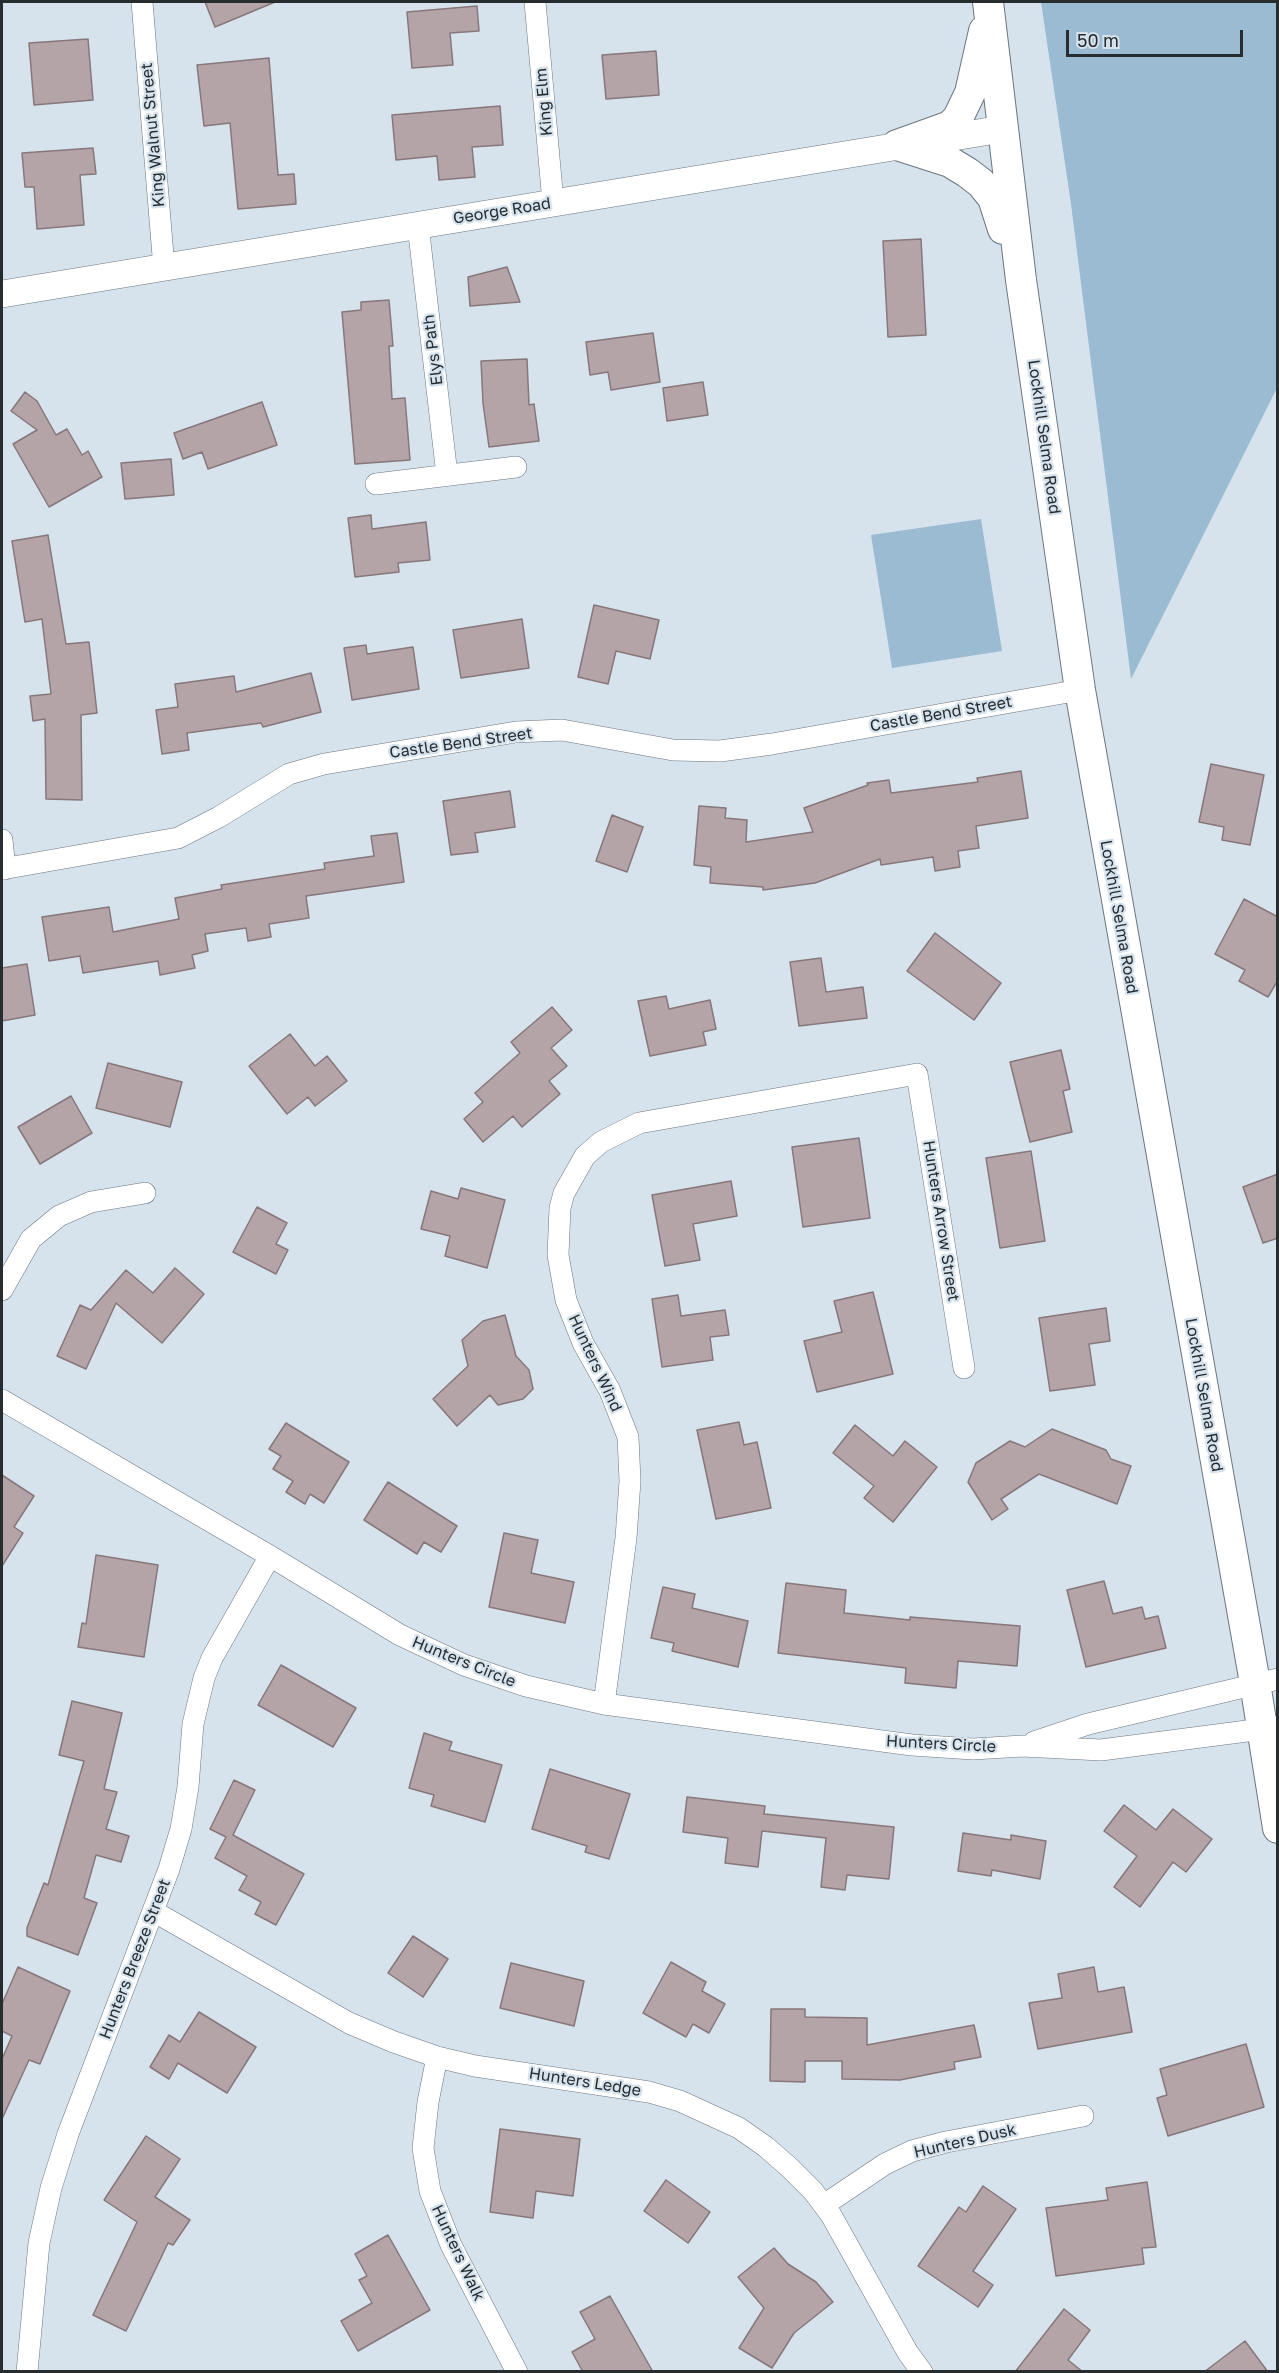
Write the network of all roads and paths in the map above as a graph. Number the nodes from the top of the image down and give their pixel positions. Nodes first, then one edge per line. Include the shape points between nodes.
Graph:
1 (142, 2) edge
2 (535, 2) edge
3 (988, 6) edge
4 (1002, 129) junction
5 (897, 145) junction
6 (553, 202) junction
7 (418, 225) junction
8 (164, 268) junction
9 (1021, 280) junction
10 (2, 294) edge
11 (516, 466) dead end
12 (447, 475) junction
13 (376, 484) dead end
14 (1080, 690) junction
15 (2, 840) edge
16 (3, 869) edge
17 (916, 1074) joint
18 (145, 1193) dead end
19 (2, 1290) edge
20 (964, 1368) dead end
21 (2, 1400) edge
22 (270, 1556) junction
23 (1266, 1681) edge
24 (604, 1704) junction
25 (1270, 1728) edge
26 (1023, 1746) junction
27 (1278, 1828) edge
28 (153, 1911) junction
29 (437, 2057) junction
30 (1083, 2116) dead end
31 (824, 2205) junction
32 (27, 2372) edge
33 (517, 2372) edge
34 (922, 2372) edge

1 - 8 street, King Walnut Street
2 - 6 street, King Elm
3 - 4 main road, Lockhill Selma Road
3 - 5 main road via 970,93 958,118 950,126
4 - 5 street, George Road
4 - 9 main road, Lockhill Selma Road
5 - 6 street, George Road
5 - 9 main road via 950,162 981,183 993,198
6 - 7 street, George Road
7 - 8 street, George Road
7 - 12 street, Elys Path
8 - 10 street, George Road
9 - 14 main road, Lockhill Selma Road
11 - 12 street
12 - 13 street
14 - 16 street, Castle Bend Street via 720,751 673,750 562,730 516,732 336,762 289,774 219,818 178,838
14 - 23 main road, Lockhill Selma Road
15 - 16 street
17 - 20 street, Hunters Arrow Street
17 - 24 street, Hunters Wind via 639,1123 601,1142 585,1156 564,1192 558,1255 566,1300 628,1437 626,1538
18 - 19 street via 91,1202 59,1216 31,1239
21 - 22 street, Hunters Circle
22 - 24 street, Hunters Circle via 400,1635 465,1665 526,1686
22 - 28 street, Hunters Breeze Street via 204,1678 193,1724 181,1829
23 - 25 main road, Lockhill Selma Road
23 - 26 street, Hunters Circle via 1088,1724
24 - 26 street, Hunters Circle via 912,1745 973,1749
25 - 26 street, Hunters Circle via 1101,1750
25 - 27 main road, Lockhill Selma Road
28 - 29 street, Hunters Ledge via 349,2023
28 - 32 street, Hunters Breeze Street via 51,2188 39,2243
29 - 31 street, Hunters Ledge via 649,2092 680,2101 739,2128 766,2147
29 - 33 street, Hunters Walk via 423,2148 430,2190 451,2245
30 - 31 street, Hunters Dusk via 912,2151 885,2164
31 - 34 street, Hunters Ledge

